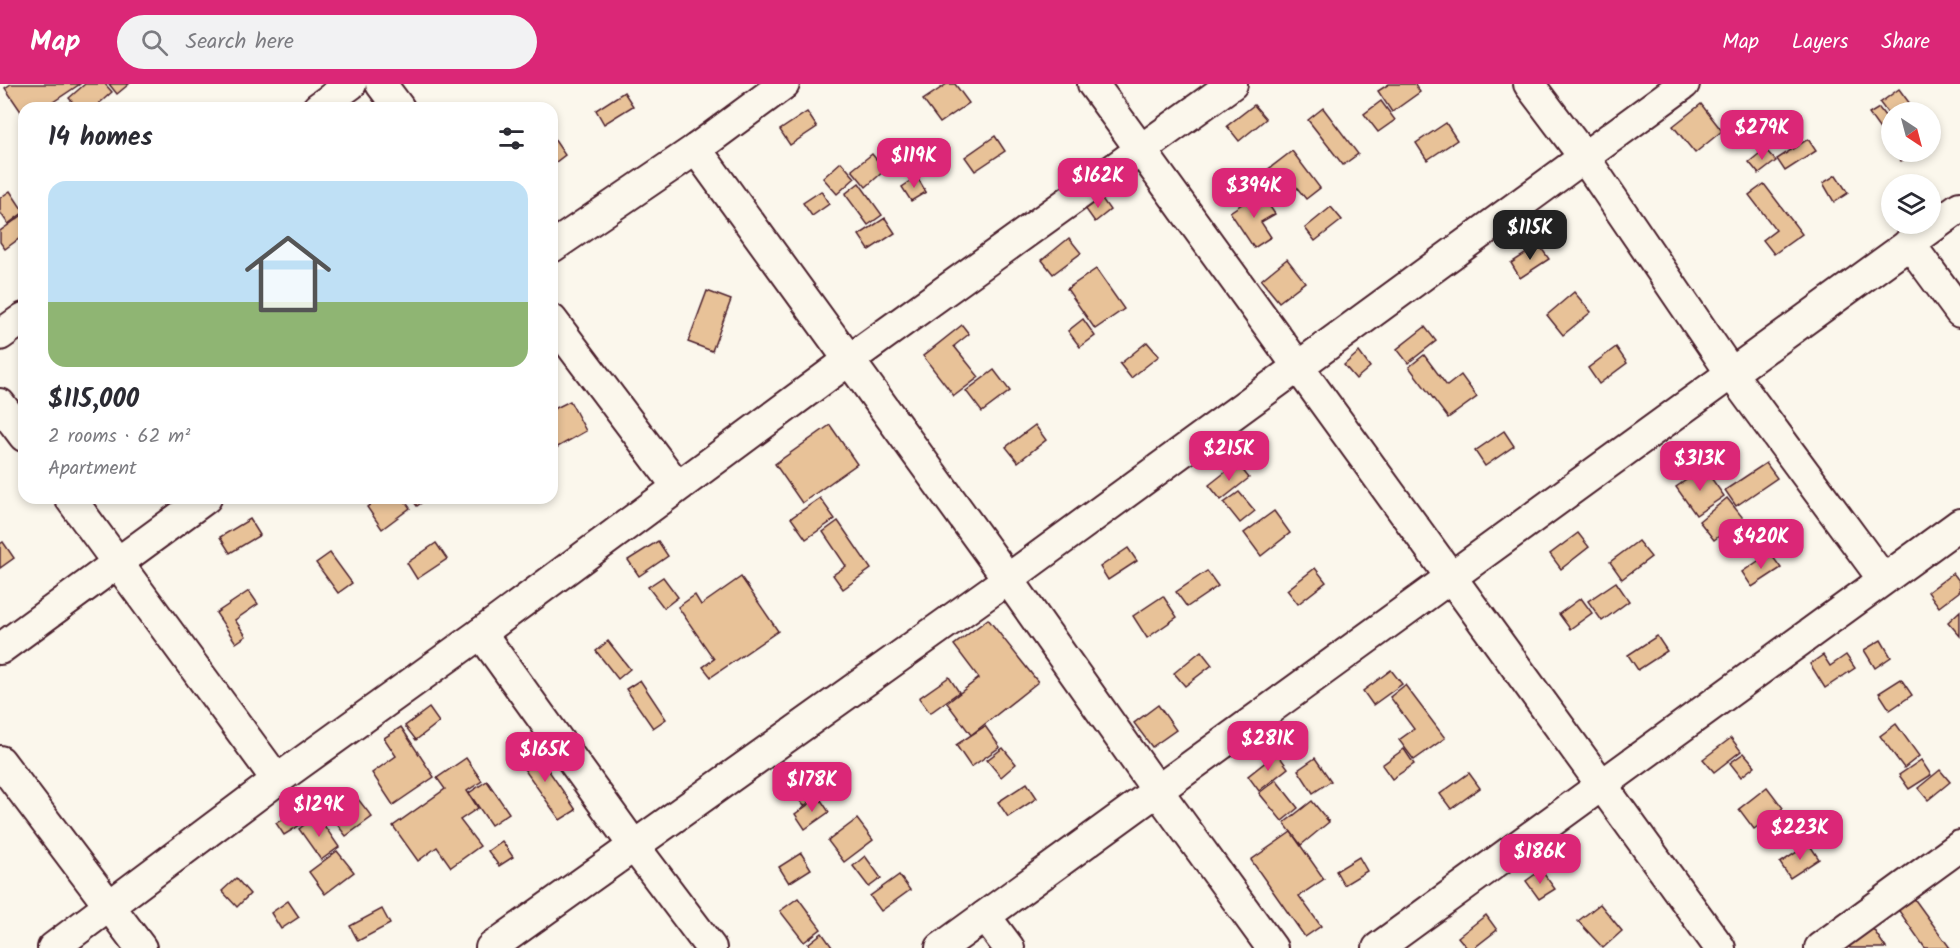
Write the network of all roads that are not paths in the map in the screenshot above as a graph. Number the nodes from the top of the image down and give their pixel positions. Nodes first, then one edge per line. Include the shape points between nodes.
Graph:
1 (351, 84) edge
2 (381, 84) edge
3 (784, 84) edge
4 (1093, 84) edge
5 (1232, 84) edge
6 (1529, 84) edge
7 (1684, 84) edge
8 (326, 102) edge
9 (394, 102) edge
10 (1141, 148) junction
11 (696, 149) junction
12 (1584, 157) junction
13 (1960, 207) edge
14 (558, 243) edge
15 (1910, 243) junction
16 (1960, 312) edge
17 (18, 322) edge
18 (558, 328) edge
19 (0, 335) edge
20 (849, 360) junction
21 (1298, 368) junction
22 (1731, 373) junction
23 (0, 404) edge
24 (18, 428) edge
25 (677, 486) junction
26 (74, 504) edge
27 (198, 504) edge
28 (1960, 524) edge
29 (118, 562) junction
30 (1450, 577) junction
31 (1008, 579) junction
32 (1883, 579) junction
33 (481, 633) junction
34 (0, 650) edge
35 (0, 761) edge
36 (277, 780) junction
37 (1601, 784) junction
38 (1157, 790) junction
39 (634, 846) junction
40 (1960, 846) edge
41 (110, 906) junction
42 (985, 916) junction
43 (53, 948) edge
44 (141, 948) edge
45 (491, 948) edge
46 (711, 948) edge
47 (941, 948) edge
48 (1009, 948) edge
49 (1272, 948) edge
50 (1378, 948) edge
51 (1720, 948) edge
52 (1820, 948) edge

1 - 8 street
2 - 9 street
3 - 11 street
4 - 10 street
5 - 10 street
6 - 12 street
7 - 12 street
10 - 20 street
10 - 21 street
11 - 14 street
11 - 20 street
12 - 21 street
12 - 22 street
13 - 15 street
15 - 16 street
15 - 22 street
17 - 19 street
18 - 25 street
20 - 25 street
20 - 31 street
21 - 30 street
21 - 31 street
22 - 30 street
22 - 32 street
23 - 24 street
25 - 33 street
26 - 29 street
27 - 29 street
28 - 32 street
29 - 34 street
29 - 36 street
30 - 37 street
30 - 38 street
31 - 38 street
31 - 39 street
32 - 37 street
33 - 36 street
33 - 39 street
35 - 41 street
36 - 41 street
37 - 50 street
37 - 51 street
38 - 42 street
38 - 49 street
39 - 45 street
39 - 46 street
40 - 52 street
41 - 43 street
41 - 44 street
42 - 47 street
42 - 48 street

